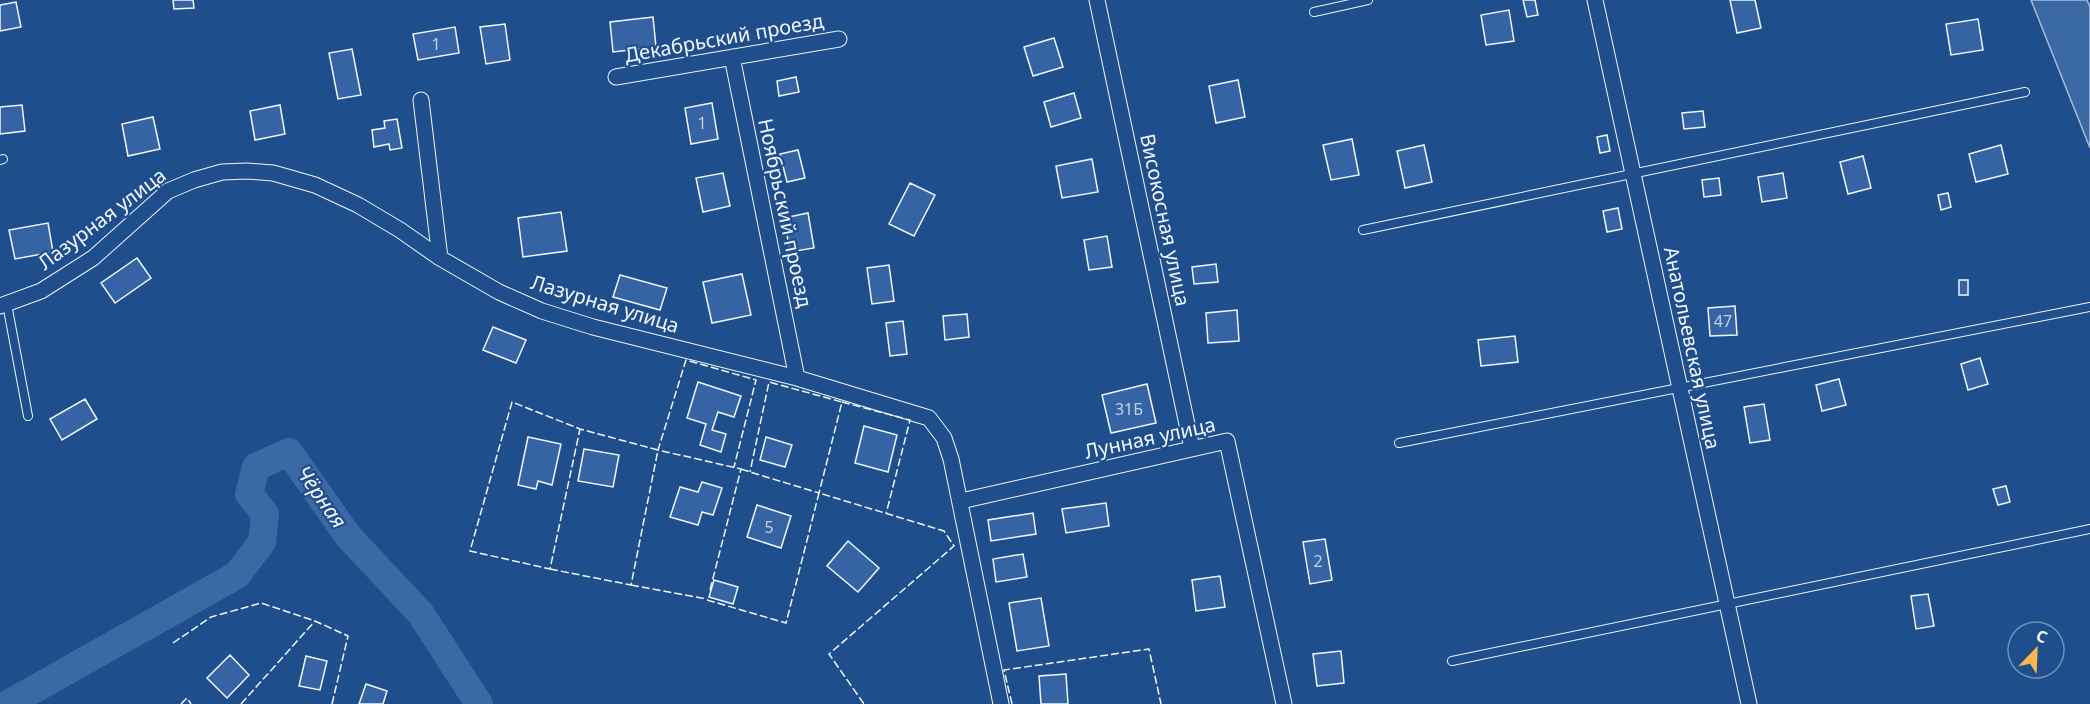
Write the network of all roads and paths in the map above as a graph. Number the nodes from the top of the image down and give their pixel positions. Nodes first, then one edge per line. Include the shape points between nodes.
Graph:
1 (1097, 0) edge
2 (1368, 0) edge
3 (1595, 0) edge
4 (1314, 12) dead end
5 (839, 39) dead end
6 (732, 57) junction
7 (616, 77) dead end
8 (2025, 92) dead end
9 (421, 100) dead end
10 (1632, 174) junction
11 (1363, 230) dead end
12 (440, 258) junction
13 (3, 305) edge
14 (2090, 307) edge
15 (797, 378) junction
16 (1679, 388) junction
17 (28, 416) dead end
18 (1399, 443) dead end
19 (1192, 448) junction
20 (961, 501) junction
21 (2090, 529) edge
22 (1727, 604) junction
23 (1452, 661) dead end
24 (1001, 704) edge
25 (1284, 704) edge
26 (1749, 704) edge

1 - 19 street, Високосная улица
2 - 4 lane
3 - 10 street, Анатольевская улица
5 - 6 street, Декабрьский проезд
6 - 7 street, Декабрьский проезд
6 - 15 street, Ноябрьский проезд
8 - 10 lane
9 - 12 street
10 - 11 lane
10 - 16 street, Анатольевская улица
12 - 13 street, Лазурная улица via 366,210 315,185 273,173 222,172 168,191 93,258 41,291
12 - 15 street, Лазурная улица via 542,311
13 - 17 lane
14 - 16 lane
15 - 20 street, Лазурная улица via 929,418 944,438
16 - 18 lane
16 - 22 street, Анатольевская улица
19 - 20 street, Лунная улица
19 - 25 street, Лунная улица via 1227,441
20 - 24 street, Лазурная улица
21 - 22 lane
22 - 23 lane
22 - 26 street, Анатольевская улица

